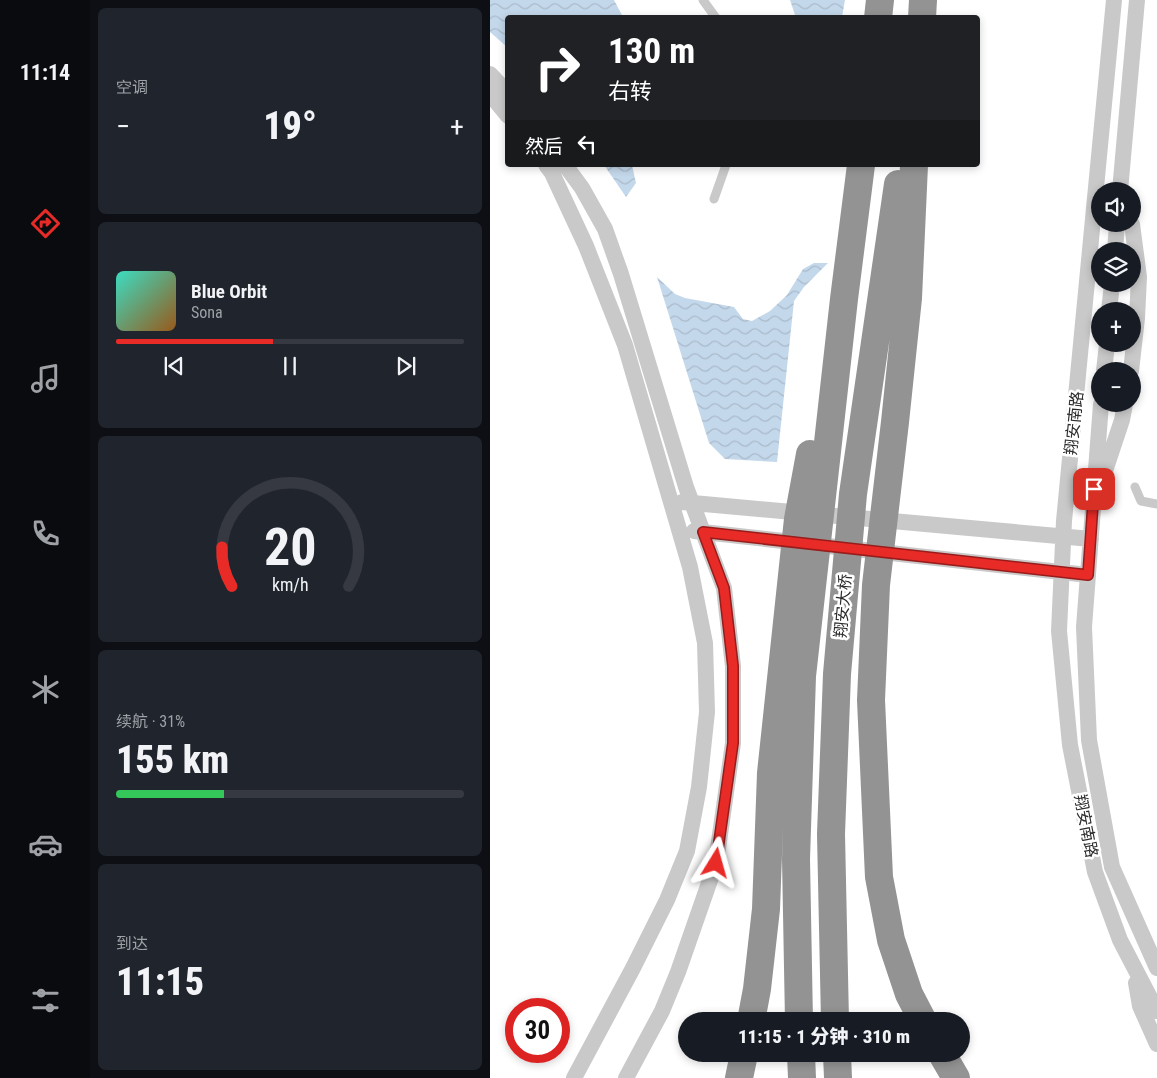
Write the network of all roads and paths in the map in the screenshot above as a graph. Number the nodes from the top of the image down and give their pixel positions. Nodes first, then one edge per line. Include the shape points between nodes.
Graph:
1 (703, 0) edge
2 (880, 0) edge
3 (1114, 0) edge
4 (1137, 0) edge
5 (714, 15) edge
6 (878, 15) edge
7 (490, 74) edge
8 (505, 90) edge
9 (490, 94) edge
10 (505, 112) edge
11 (1123, 150) junction
12 (548, 167) edge
13 (566, 167) edge
14 (725, 167) edge
15 (861, 167) edge
16 (900, 167) edge
17 (914, 167) edge
18 (1121, 182) edge
19 (1127, 182) edge
20 (714, 199) dead end
21 (1133, 232) edge
22 (844, 299) junction
23 (1132, 362) edge
24 (1101, 412) edge
25 (1124, 412) edge
26 (1135, 487) dead end
27 (671, 501) junction
28 (692, 503) junction
29 (1157, 504) edge
30 (1093, 509) junction
31 (679, 530) junction
32 (703, 532) junction
33 (1063, 536) junction
34 (1090, 539) junction
35 (1061, 572) junction
36 (1088, 575) junction
37 (1133, 966) junction
38 (1157, 968) edge
39 (1157, 1011) edge
40 (753, 1012) edge
41 (799, 1012) edge
42 (835, 1012) edge
43 (918, 1012) edge
44 (1157, 1044) edge
45 (742, 1062) edge
46 (801, 1062) edge
47 (837, 1062) edge
48 (947, 1062) edge
49 (574, 1078) edge
50 (626, 1078) edge
51 (739, 1078) edge
52 (802, 1078) edge
53 (838, 1078) edge
54 (956, 1078) edge

1 - 5 lane
2 - 6 highway
3 - 33 street, 翔安南路
4 - 11 street
7 - 8 street
9 - 10 street
11 - 18 street
11 - 19 street
12 - 27 street via 586,246 625,345
13 - 28 street via 605,228
14 - 20 lane
15 - 22 highway, 翔安大桥, bridge
16 - 42 highway, 翔安大桥, bridge via 853,494 837,674 831,834
17 - 43 highway, bridge via 908,298 876,585 872,700 879,877 892,940 909,994
21 - 23 street via 1139,278
22 - 40 highway, bridge via 821,395 798,519 771,773 766,910
22 - 41 highway, 翔安大桥, bridge via 802,676 796,859
24 - 30 street, 翔安南路
25 - 30 street
26 - 29 lane via 1141,501
27 - 28 street
27 - 31 street
28 - 32 street
28 - 33 street
30 - 34 street, 翔安南路
31 - 32 street
31 - 49 street via 690,566 705,643 707,712 699,787 686,851 666,900
32 - 35 street
32 - 50 street via 724,588 733,666 732,752 716,863 665,1004
33 - 34 street
33 - 35 street, 翔安南路
34 - 36 street, 翔安南路
35 - 36 street
35 - 37 street, 翔安南路 via 1059,630 1070,744 1095,872
36 - 38 street, 翔安南路 via 1084,628 1089,740 1112,867
37 - 39 street, 翔安南路
37 - 44 street via 1140,1006
45 - 51 highway
46 - 52 highway
47 - 53 highway
48 - 54 highway

